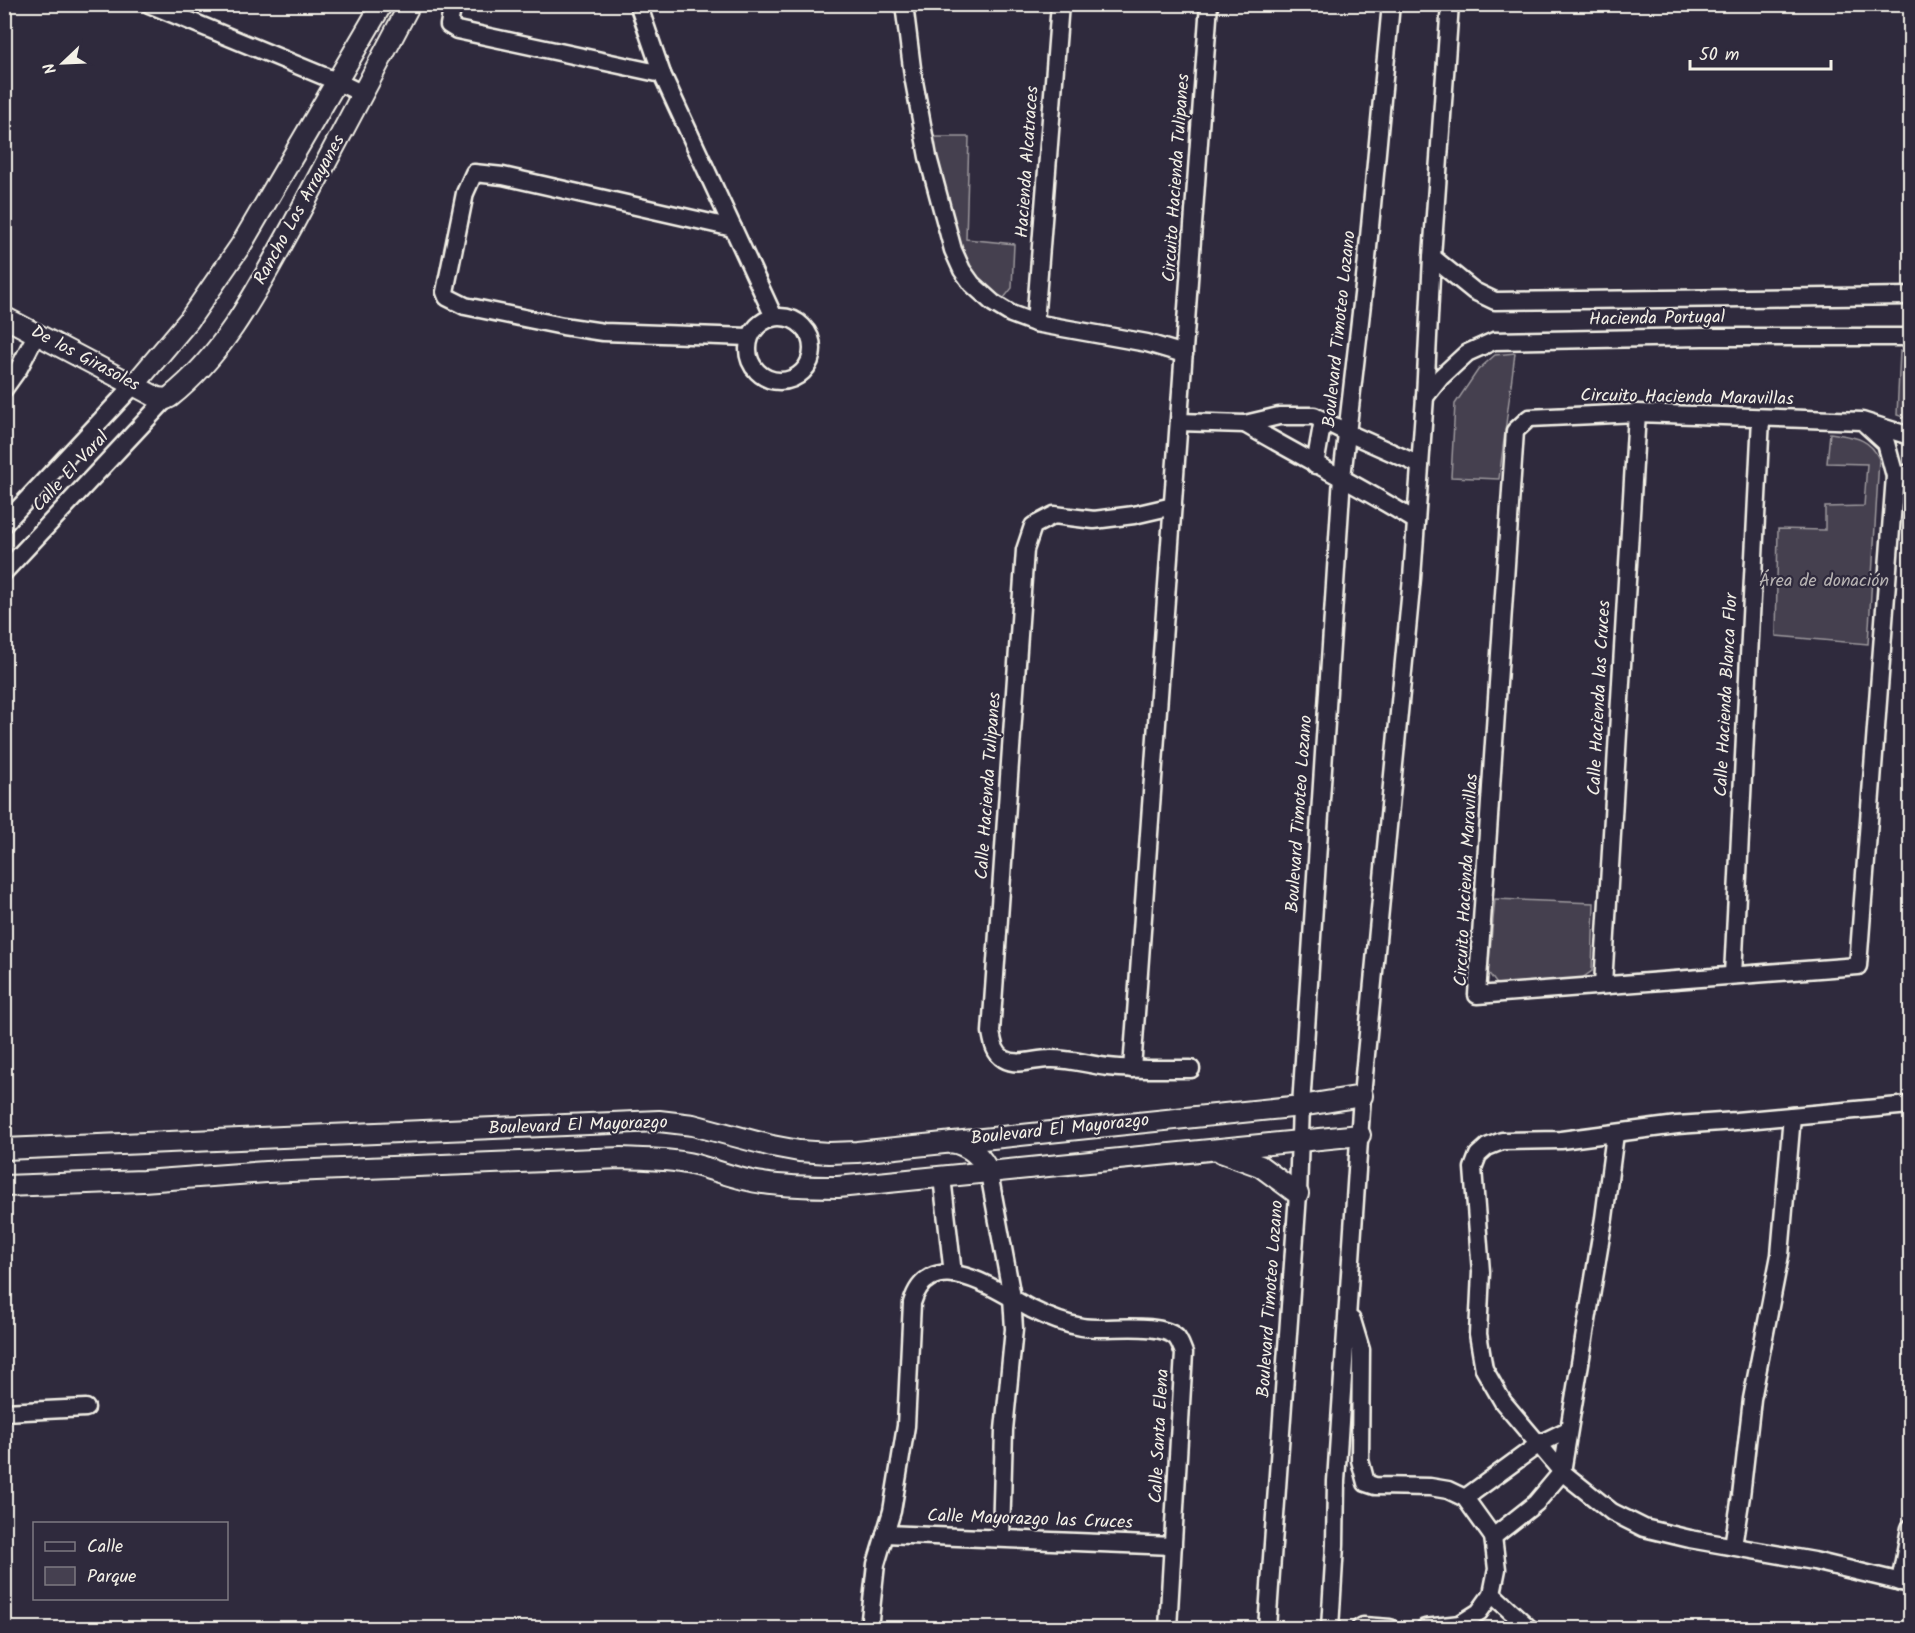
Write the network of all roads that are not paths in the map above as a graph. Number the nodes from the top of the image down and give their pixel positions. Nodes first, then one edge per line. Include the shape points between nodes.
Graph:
1 (149, 4) edge
2 (382, 4) edge
3 (410, 4) edge
4 (453, 4) edge
5 (638, 4) edge
6 (904, 4) edge
7 (1060, 4) edge
8 (1209, 4) edge
9 (1391, 4) edge
10 (1450, 4) edge
11 (662, 74) junction
12 (338, 82) junction
13 (363, 94) junction
14 (733, 228) junction
15 (1432, 257) junction
16 (1911, 296) edge
17 (4, 317) edge
18 (774, 317) junction
19 (1035, 323) junction
20 (37, 333) junction
21 (1911, 337) edge
22 (750, 338) junction
23 (1184, 354) junction
24 (6, 384) edge
25 (134, 385) junction
26 (1425, 397) junction
27 (166, 399) junction
28 (1637, 413) junction
29 (1761, 418) junction
30 (1323, 420) junction
31 (1862, 421) junction
32 (1179, 422) junction
33 (1245, 424) junction
34 (1348, 433) junction
35 (1911, 436) edge
36 (1315, 465) junction
37 (1420, 465) junction
38 (1903, 474) edge
39 (1342, 477) junction
40 (1173, 506) junction
41 (1416, 521) junction
42 (4, 524) edge
43 (4, 572) edge
44 (1733, 975) junction
45 (1603, 985) junction
46 (1132, 1069) junction
47 (1191, 1069) dead end
48 (1362, 1096) junction
49 (1911, 1105) edge
50 (1301, 1106) junction
51 (1792, 1116) junction
52 (1615, 1134) junction
53 (1360, 1135) junction
54 (1300, 1140) junction
55 (951, 1142) junction
56 (4, 1149) edge
57 (1216, 1151) junction
58 (989, 1173) junction
59 (942, 1177) junction
60 (4, 1186) edge
61 (1298, 1194) junction
62 (953, 1274) junction
63 (1012, 1297) junction
64 (1348, 1310) junction
65 (86, 1408) dead end
66 (4, 1412) edge
67 (1568, 1430) junction
68 (1539, 1444) junction
69 (1562, 1473) junction
70 (1465, 1498) junction
71 (1911, 1528) edge
72 (885, 1534) junction
73 (1001, 1538) junction
74 (1493, 1538) junction
75 (1173, 1546) junction
76 (1733, 1546) junction
77 (1905, 1583) edge
78 (1492, 1594) junction
79 (1463, 1626) edge
80 (869, 1629) edge
81 (1168, 1629) edge
82 (1267, 1629) edge
83 (1330, 1629) edge
84 (1360, 1629) edge
85 (1390, 1629) edge
86 (1425, 1629) edge
87 (1529, 1629) edge

1 - 12 street
2 - 12 street, Rancho Los Arrayanes
3 - 13 street, Rancho Los Arrayanes
4 - 11 street via 449,25 458,30
5 - 11 street
6 - 19 street via 928,157 953,250 962,270 983,295 1011,314
7 - 19 street, Hacienda Alcatraces
8 - 23 street, Circuito Hacienda Tulipanes
9 - 34 street, Boulevard Timoteo Lozano
10 - 15 street
11 - 14 street
12 - 13 street
12 - 25 street, Rancho Los Arrayanes via 241,245 189,320
13 - 27 street, Rancho Los Arrayanes via 239,318 207,360
14 - 18 street
14 - 22 street via 503,176 474,173 465,193 445,292 465,306 563,326 603,332
15 - 16 street, Hacienda Portugal via 1474,291 1495,301
15 - 26 street
17 - 20 street, De los Girasoles
18 - 22 street via 759,324
18 - 22 street via 794,320 808,334 810,363 796,378 777,382 759,374 748,357
19 - 23 street via 1147,343
20 - 24 street
20 - 25 street, De los Girasoles
21 - 26 street, Hacienda Portugal via 1494,341 1467,353
23 - 32 street, Circuito Hacienda Tulipanes
25 - 27 street, De los Girasoles
25 - 42 street, Calle El Varal
26 - 37 street
27 - 43 street, Calle El Varal
28 - 29 street, Circuito Hacienda Maravillas
28 - 45 street, Calle Hacienda las Cruces
28 - 45 street, Circuito Hacienda Maravillas via 1528,418 1515,431 1477,995
29 - 31 street, Circuito Hacienda Maravillas
29 - 44 street, Calle Hacienda Blanca Flor
30 - 33 street via 1297,415
30 - 34 street
30 - 36 street
31 - 35 street, Circuito Hacienda Maravillas
31 - 38 street via 1886,443
32 - 33 street
32 - 40 street
33 - 36 street
34 - 37 street
34 - 39 street, Boulevard Timoteo Lozano
36 - 39 street
37 - 41 street
38 - 44 street, Circuito Hacienda Maravillas via 1858,966
39 - 41 street
39 - 50 street, Boulevard Timoteo Lozano
40 - 46 street
40 - 46 street, Calle Hacienda Tulipanes via 1094,520 1054,515 1033,526 1025,550 991,1032 999,1055 1016,1063 1058,1059
41 - 48 street
44 - 45 street, Circuito Hacienda Maravillas
46 - 47 street, Calle Hacienda Tulipanes
48 - 50 street, Boulevard El Mayorazgo
48 - 53 street
49 - 51 street
50 - 54 street, Boulevard Timoteo Lozano
50 - 55 street, Boulevard El Mayorazgo
51 - 52 street
51 - 76 street via 1780,1255 1752,1399
52 - 67 street
52 - 68 street via 1502,1142 1478,1155 1473,1168 1481,1272 1478,1334 1484,1369 1503,1402
53 - 54 street, Boulevard El Mayorazgo
53 - 64 street
54 - 57 street, Boulevard El Mayorazgo
54 - 61 street, Boulevard Timoteo Lozano
55 - 56 street, Boulevard El Mayorazgo via 857,1152 799,1151 693,1125 638,1121
55 - 58 street via 975,1152
57 - 58 street, Boulevard El Mayorazgo
57 - 61 street via 1260,1166
58 - 59 street, Boulevard El Mayorazgo
58 - 63 street
59 - 60 street, Boulevard El Mayorazgo via 805,1187 762,1183 694,1164 621,1158
59 - 62 street
61 - 82 street, Boulevard Timoteo Lozano
62 - 63 street, Calle Santa Elena via 986,1283
62 - 72 street, Calle Santa Elena via 922,1283 912,1303 906,1426
63 - 73 street via 1014,1329 1004,1430
63 - 75 street, Calle Santa Elena via 1047,1317 1074,1325 1153,1329 1177,1338 1185,1353
64 - 70 street via 1361,1350 1360,1460 1366,1483 1430,1487
64 - 83 street
65 - 66 street
67 - 68 street
67 - 69 street
68 - 69 street
68 - 70 street
69 - 74 street via 1536,1503
69 - 76 street via 1612,1512 1644,1528
70 - 74 street
71 - 77 street
72 - 73 street, Calle Mayorazgo las Cruces
72 - 80 street via 876,1564
73 - 75 street, Calle Mayorazgo las Cruces
74 - 78 street via 1497,1569
75 - 81 street, Calle Santa Elena
76 - 77 street
78 - 79 street
78 - 87 street
79 - 86 street
84 - 85 street

